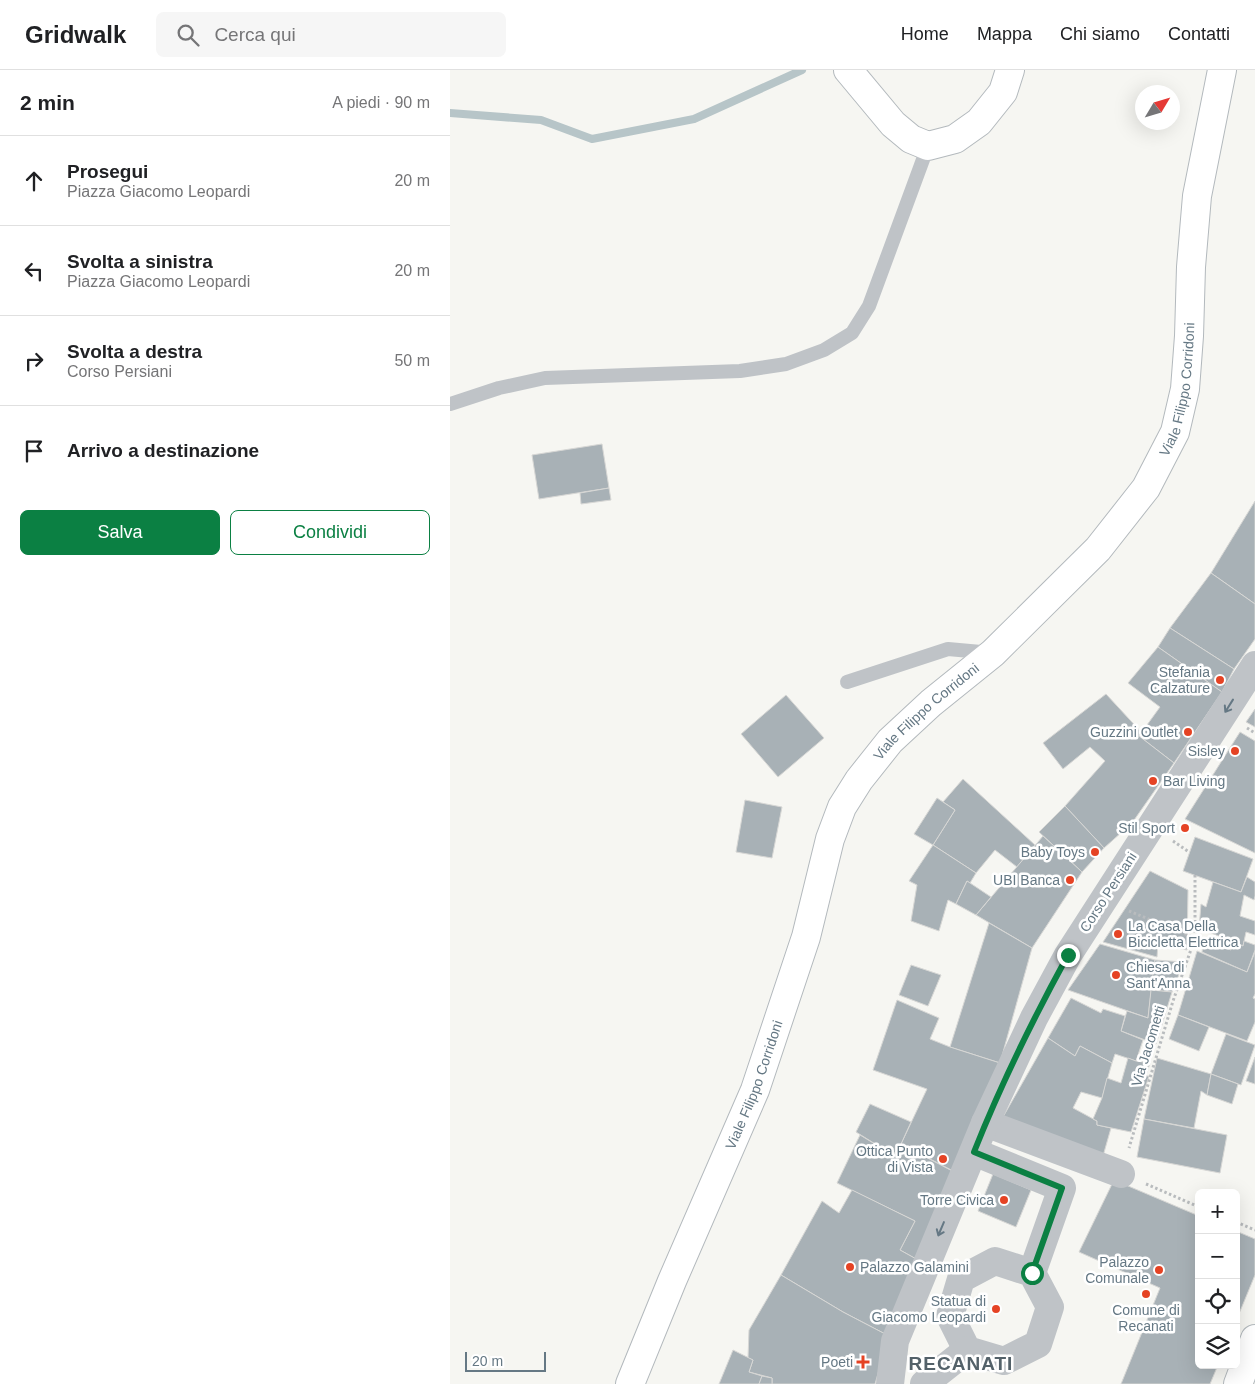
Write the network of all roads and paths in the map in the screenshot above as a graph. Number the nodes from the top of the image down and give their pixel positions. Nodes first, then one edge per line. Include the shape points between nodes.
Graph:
1 (848, 70) edge
2 (1010, 70) edge
3 (1222, 70) edge
4 (928, 146) junction
5 (450, 404) edge
6 (993, 653) junction
7 (1255, 665) edge
8 (848, 682) dead end
9 (1195, 875) dead end
10 (1103, 900) junction
11 (1195, 938) junction
12 (985, 1123) junction
13 (1131, 1141) dead end
14 (974, 1152) junction
15 (1122, 1174) joint
16 (1195, 1204) edge
17 (1240, 1224) edge
18 (1255, 1230) edge
19 (1032, 1273) junction
20 (1255, 1338) edge
21 (967, 1350) junction
22 (630, 1384) edge
23 (890, 1384) edge
24 (924, 1384) edge
25 (1238, 1384) edge

1 - 4 main road via 893,124 911,139
2 - 4 main road via 1003,92 979,122 954,139
3 - 6 main road, Viale Filippo Corridoni via 1197,196 1186,389 1175,432 1146,488 1098,549
4 - 5 lane via 869,306 852,333 824,350 786,364 740,371 545,378
6 - 8 lane via 948,649
6 - 22 main road, Viale Filippo Corridoni via 890,740 842,808 830,839 803,946 755,1090
7 -> 10 street, Corso Persiani
9 - 11 path, Via Jacometti
10 - 11 path
10 - 12 street, Corso Persiani via 1034,1018
11 - 13 path, Via Jacometti
12 - 14 street, Corso Persiani
12 - 15 street
14 - 19 street via 1062,1188
14 -> 23 street, Corso Persiani via 895,1341
15 - 16 path
17 - 18 path
19 - 21 street via 995,1261 961,1279 950,1316
19 - 21 street via 1050,1307 1038,1344 1004,1361
20 - 25 main road
21 - 24 street

